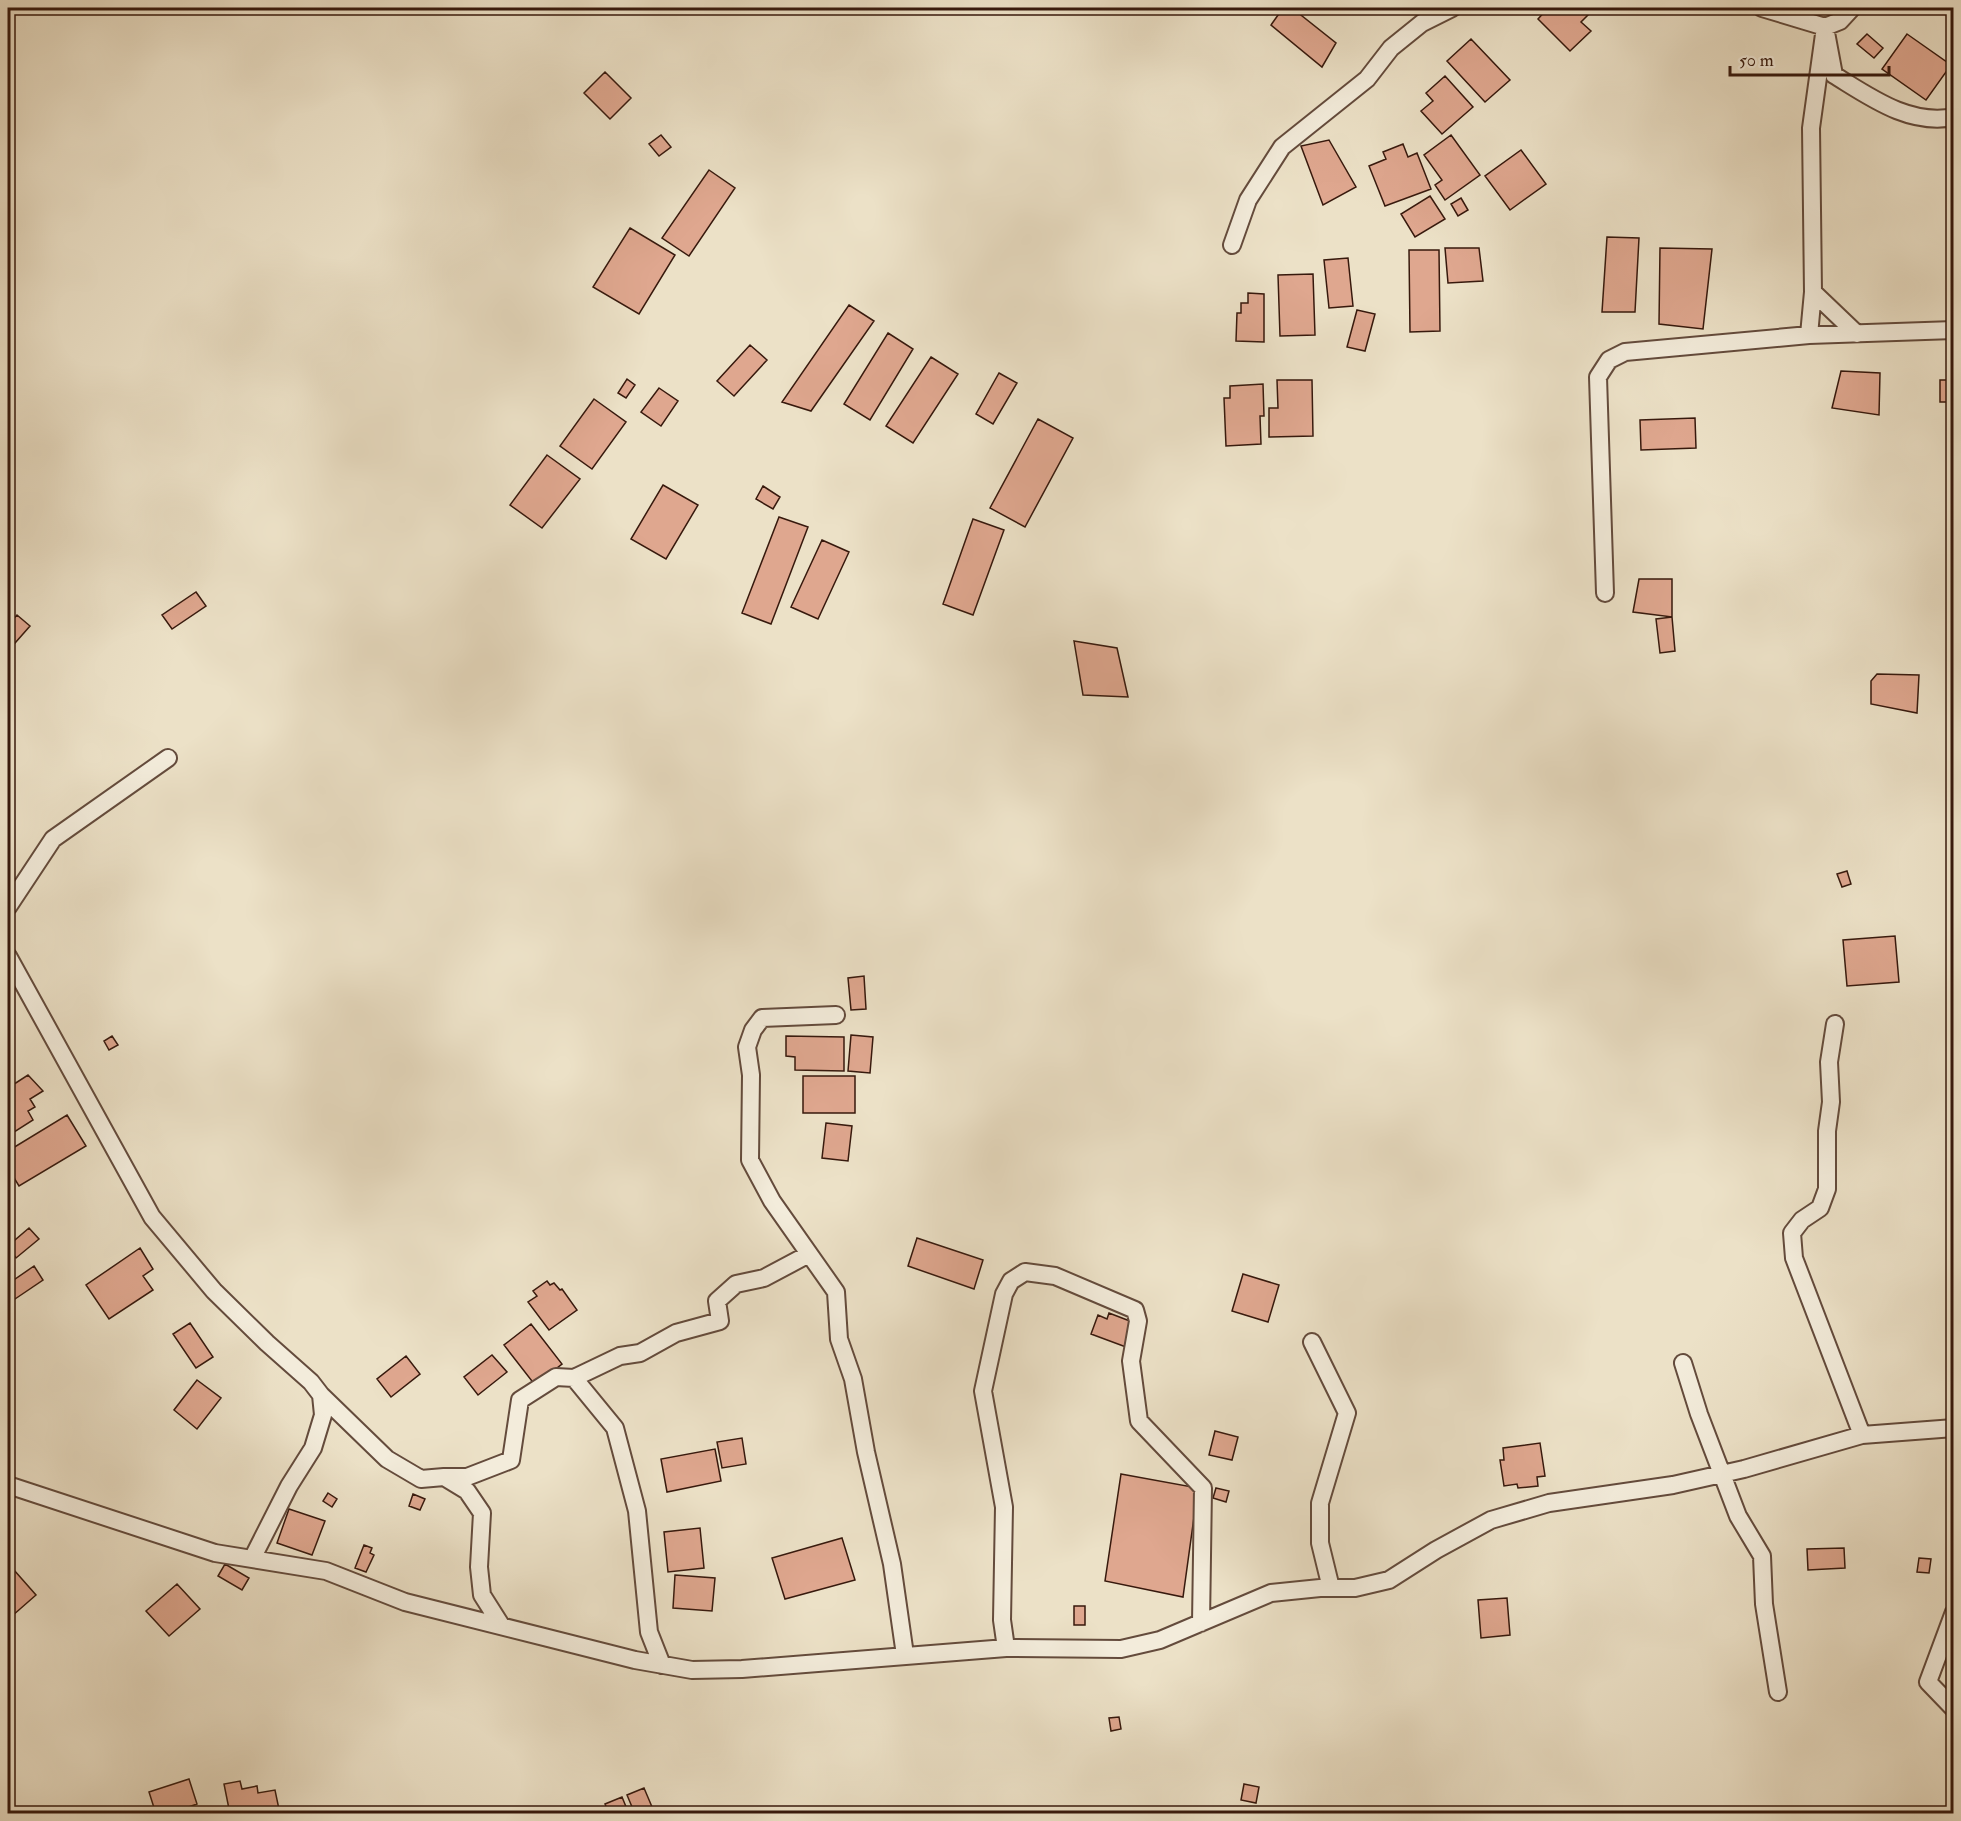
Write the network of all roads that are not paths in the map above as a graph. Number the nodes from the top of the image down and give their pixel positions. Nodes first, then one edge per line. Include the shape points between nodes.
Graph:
1 (1452, 8) edge
2 (1762, 8) edge
3 (1852, 8) edge
4 (1825, 27) junction
5 (1953, 117) edge
6 (1232, 245) dead end
7 (1812, 292) junction
8 (1953, 330) edge
9 (1857, 334) junction
10 (1809, 335) junction
11 (1605, 593) dead end
12 (168, 758) dead end
13 (8, 907) edge
14 (8, 956) edge
15 (836, 1015) dead end
16 (1835, 1024) dead end
17 (809, 1254) junction
18 (1312, 1342) dead end
19 (1683, 1363) dead end
20 (574, 1378) junction
21 (321, 1395) junction
22 (1953, 1428) edge
23 (1862, 1435) junction
24 (1721, 1474) junction
25 (444, 1477) junction
26 (8, 1485) edge
27 (253, 1557) junction
28 (1331, 1588) junction
29 (1953, 1612) edge
30 (1201, 1623) junction
31 (501, 1625) junction
32 (1006, 1648) junction
33 (905, 1655) junction
34 (662, 1665) junction
35 (1779, 1692) dead end
36 (1953, 1709) edge

1 - 6 street via 1422,23 1391,48 1367,79 1282,147 1248,200
2 - 4 street
3 - 4 street via 1839,21
4 - 5 street via 1834,75 1908,116
4 - 7 street via 1811,128
7 - 9 street
7 - 10 street
8 - 9 street
9 - 10 street
10 - 11 street via 1625,352 1609,360 1598,378
12 - 13 street via 53,839
14 - 21 street via 152,1216 214,1291
15 - 17 street via 762,1018 747,1047 752,1075 750,1160 772,1201
16 - 23 street via 1829,1062 1827,1189 1820,1208 1802,1220 1792,1233 1794,1258
17 - 20 street via 764,1278 736,1284 717,1301 720,1321 676,1333 640,1353 620,1356
17 - 33 street via 836,1292 840,1339 853,1379 892,1563
18 - 28 street via 1347,1413 1320,1503 1320,1543
19 - 24 street
20 - 25 street via 556,1377 520,1400 511,1460 468,1477
20 - 34 street via 615,1428 637,1511 650,1632
21 - 25 street via 387,1459 421,1479
21 - 27 street via 323,1415 313,1448
22 - 23 street
23 - 24 street
24 - 28 street via 1549,1503 1491,1520 1389,1580 1355,1588
24 - 35 street via 1738,1516 1762,1556 1764,1604
25 - 31 street via 467,1491 482,1513 482,1595
26 - 27 street via 165,1539 215,1553
27 - 31 street via 326,1571 405,1602
28 - 30 street via 1271,1593
29 - 36 street via 1928,1682
30 - 32 street via 1160,1640 1121,1648
30 - 32 street via 1203,1488 1139,1421 1131,1361 1138,1321 1135,1310 1056,1276 1025,1272 1011,1281 1004,1294 982,1391 1004,1507 1002,1620
31 - 34 street
32 - 33 street
33 - 34 street via 742,1669 692,1670

